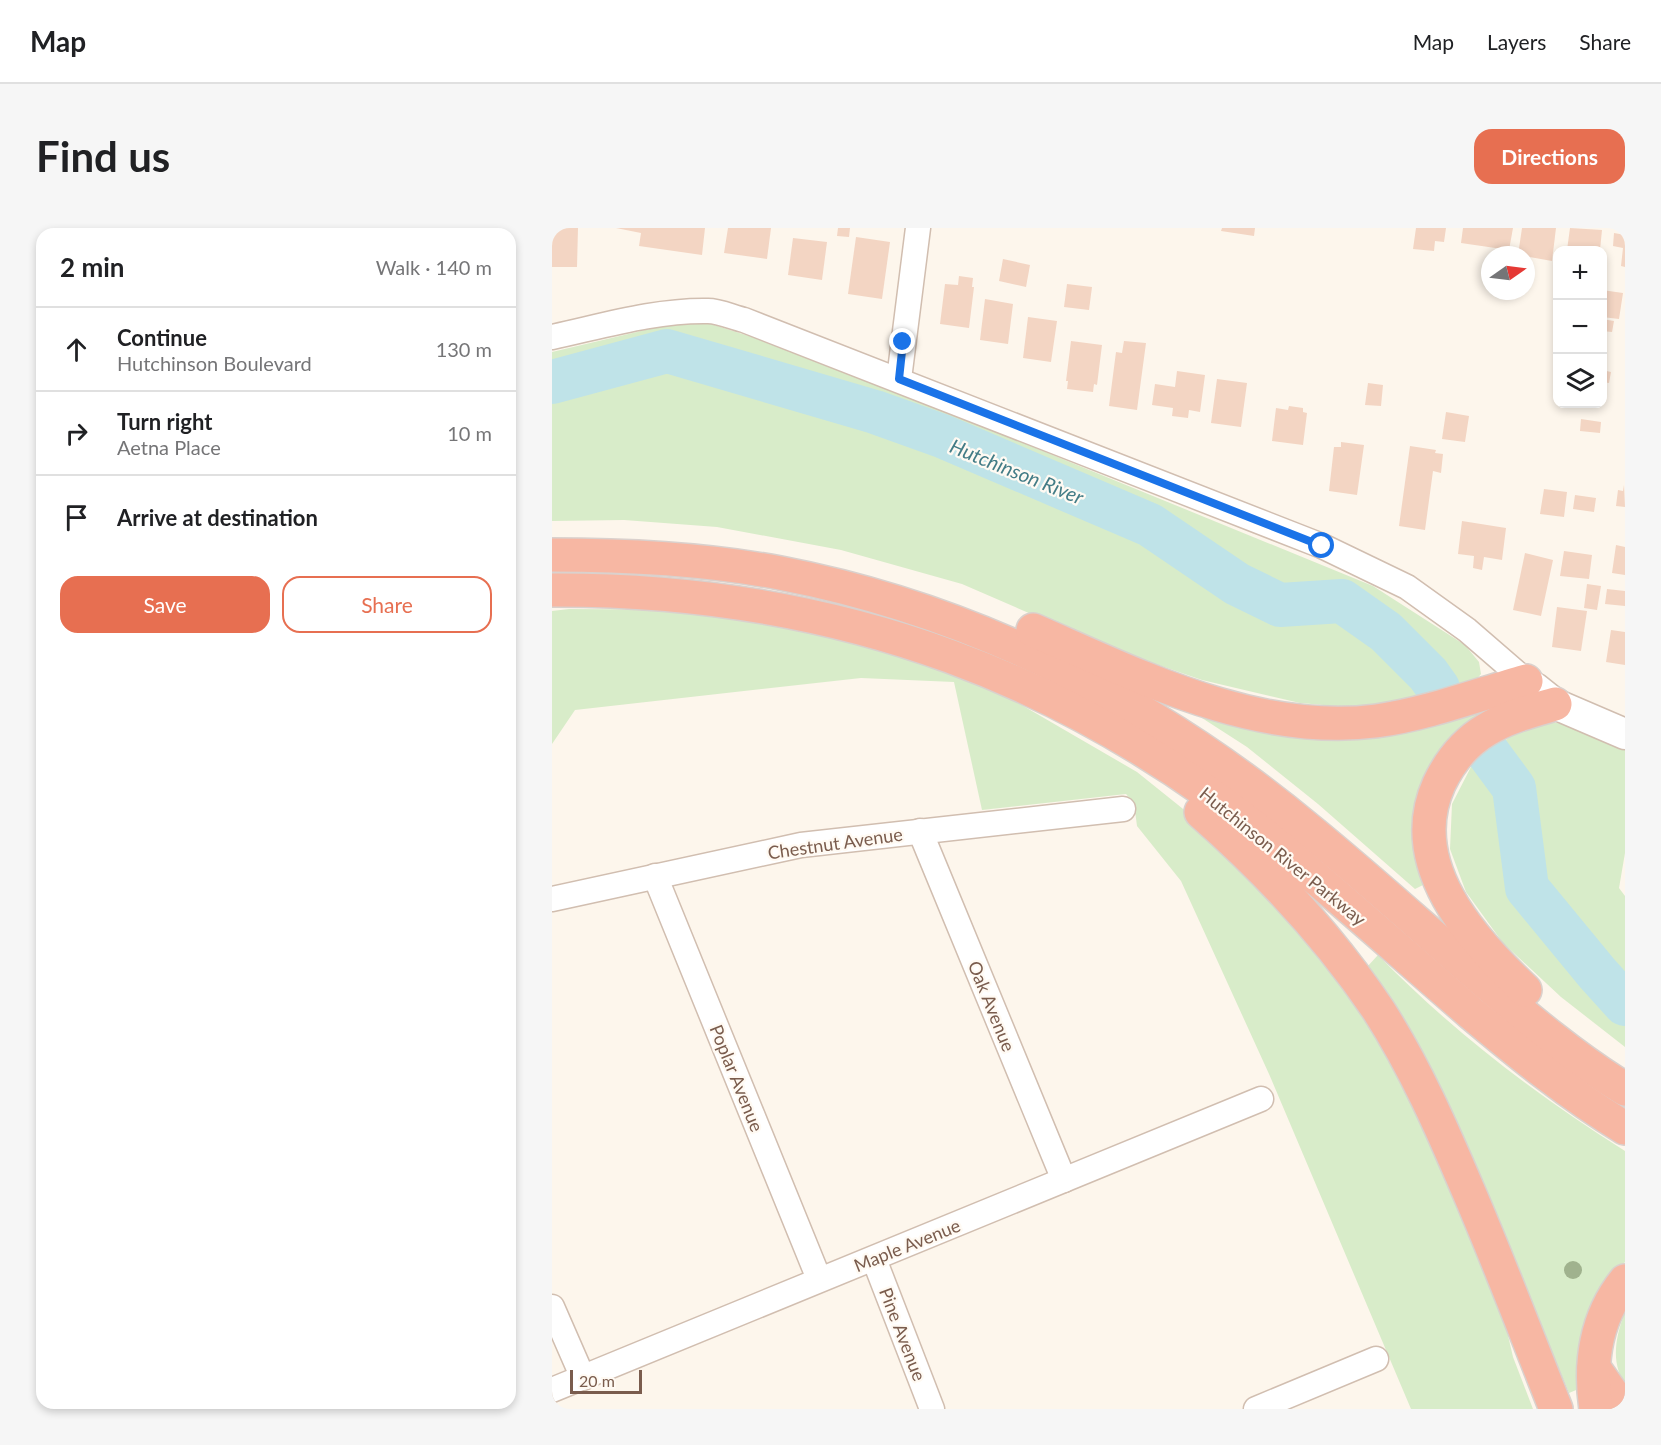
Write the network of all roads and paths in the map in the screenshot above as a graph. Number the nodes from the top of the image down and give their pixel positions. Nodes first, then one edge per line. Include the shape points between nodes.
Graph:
1 (918, 228) edge
2 (552, 338) edge
3 (899, 379) junction
4 (552, 555) edge
5 (849, 589) junction
6 (552, 590) edge
7 (1526, 681) junction
8 (1555, 704) junction
9 (1111, 730) junction
10 (1625, 734) edge
11 (1123, 809) dead end
12 (920, 831) junction
13 (655, 876) junction
14 (552, 899) edge
15 (1625, 1064) edge
16 (1625, 1089) edge
17 (1261, 1099) dead end
18 (1625, 1128) edge
19 (1064, 1180) junction
20 (874, 1259) junction
21 (819, 1279) junction
22 (1625, 1281) edge
23 (552, 1307) edge
24 (1376, 1359) dead end
25 (1594, 1368) junction
26 (583, 1378) junction
27 (552, 1390) edge
28 (932, 1409) edge
29 (1256, 1409) edge
30 (1556, 1409) edge
31 (1596, 1409) edge
32 (1623, 1409) edge

1 - 3 street
2 - 3 street via 673,312 710,311 744,320
3 - 7 street via 1322,546 1407,586 1467,630
4 - 5 highway, Hutchinson River Parkway via 618,556 742,567
5 - 7 highway via 974,607 1190,696 1289,720 1338,723 1389,719
5 - 16 highway, Hutchinson River Parkway via 939,615 1003,641 1083,678 1170,728 1255,786 1528,1018
6 - 9 highway, Hutchinson River Parkway via 664,593 731,600 846,623 979,667
7 - 8 street
8 - 10 street
8 - 15 highway via 1492,726 1470,741 1452,761 1437,789 1431,814 1433,859 1460,919 1492,957 1527,991
9 - 18 highway, Hutchinson River Parkway via 1245,820 1508,1044
9 - 30 highway via 1288,894 1380,1013 1443,1131
11 - 12 street, Chestnut Avenue
12 - 13 street, Chestnut Avenue via 801,845
12 - 19 street, Oak Avenue
13 - 14 street, Chestnut Avenue
13 - 21 street, Poplar Avenue
17 - 19 street, Maple Avenue
19 - 20 street, Maple Avenue
20 - 21 street, Maple Avenue
20 - 28 street, Pine Avenue
21 - 26 street, Maple Avenue
22 - 25 highway via 1604,1313
23 - 26 street
24 - 29 street
25 - 31 highway
25 - 32 highway
26 - 27 street, Maple Avenue

